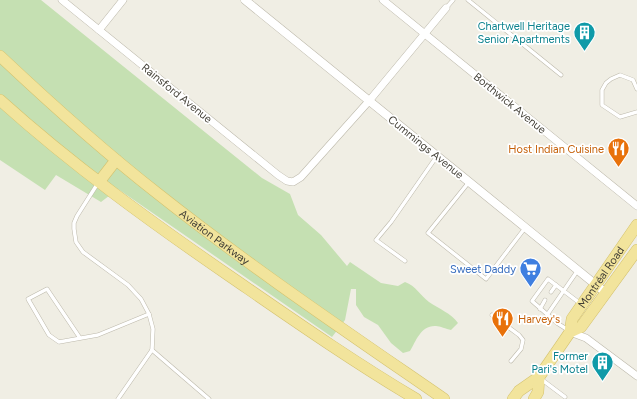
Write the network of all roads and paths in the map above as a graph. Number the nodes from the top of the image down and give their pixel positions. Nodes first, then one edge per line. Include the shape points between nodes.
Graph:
1 (62, 0) edge
2 (123, 0) edge
3 (245, 0) edge
4 (383, 0) edge
5 (453, 0) edge
6 (468, 0) edge
7 (446, 8) joint
8 (99, 30) junction
9 (425, 34) junction
10 (0, 56) edge
11 (561, 75) dead end
12 (637, 89) edge
13 (0, 100) edge
14 (369, 101) junction
15 (637, 112) edge
16 (437, 156) junction
17 (116, 160) junction
18 (99, 182) junction
19 (469, 182) junction
20 (637, 206) edge
21 (637, 225) edge
22 (525, 227) junction
23 (637, 250) edge
24 (404, 261) dead end
25 (578, 270) junction
26 (556, 285) junction
27 (596, 285) junction
28 (563, 291) junction
29 (551, 292) dead end
30 (606, 293) junction
31 (545, 300) dead end
32 (582, 305) junction
33 (540, 309) junction
34 (149, 314) junction
35 (492, 315) dead end
36 (547, 315) junction
37 (570, 332) junction
38 (80, 338) junction
39 (152, 350) junction
40 (511, 361) dead end
41 (637, 376) edge
42 (539, 377) junction
43 (565, 397) dead end
44 (118, 399) edge
45 (210, 399) edge
46 (416, 399) edge
47 (444, 399) edge
48 (513, 399) edge
49 (534, 399) edge

1 - 8 street, Rainsford Avenue
2 - 8 street
3 - 14 street, Cummings Avenue
4 - 9 street, Borthwick Avenue
5 - 7 lane
6 - 11 lane
7 - 9 street
8 - 14 street, Rainsford Avenue via 287,181 293,182 301,177
9 - 14 street
9 - 20 street, Borthwick Avenue
10 - 17 main road, Aviation Parkway
12 - 15 lane via 633,80 620,75 606,83 602,90 602,105 620,117
13 - 18 main road, Aviation Parkway
14 - 16 street, Cummings Avenue
16 - 19 street, Cummings Avenue
16 - 24 lane via 376,240
17 - 18 main road
17 - 47 main road, Aviation Parkway via 215,238
18 - 34 lane via 74,223 76,242 83,252 128,285 141,299
18 - 46 main road, Aviation Parkway via 201,257
19 - 22 street, Cummings Avenue
19 - 22 lane via 428,233 486,279
21 - 27 main road, Montréal Road
22 - 25 street, Cummings Avenue
23 - 30 main road, Montréal Road
25 - 27 street, Cummings Avenue
25 - 28 lane
26 - 28 lane
26 - 29 lane
26 - 33 lane via 548,279 532,301
27 - 30 street, Cummings Avenue
27 - 32 main road, Montréal Road
28 - 32 lane
28 - 36 lane
30 - 37 main road, Montréal Road via 581,327
31 - 33 lane
32 - 37 main road, Montréal Road via 572,319
33 - 36 lane
34 - 38 lane via 98,335
34 - 39 lane via 153,329
35 - 40 lane via 523,340 521,349
36 - 37 lane
37 - 41 street via 586,338
37 - 42 main road, Montréal Road
38 - 38 lane via 59,342 49,335 28,299 47,289
39 - 44 lane
39 - 45 lane
42 - 43 lane
42 - 48 main road, Montréal Road via 519,391
42 - 49 main road, Montréal Road via 538,392

